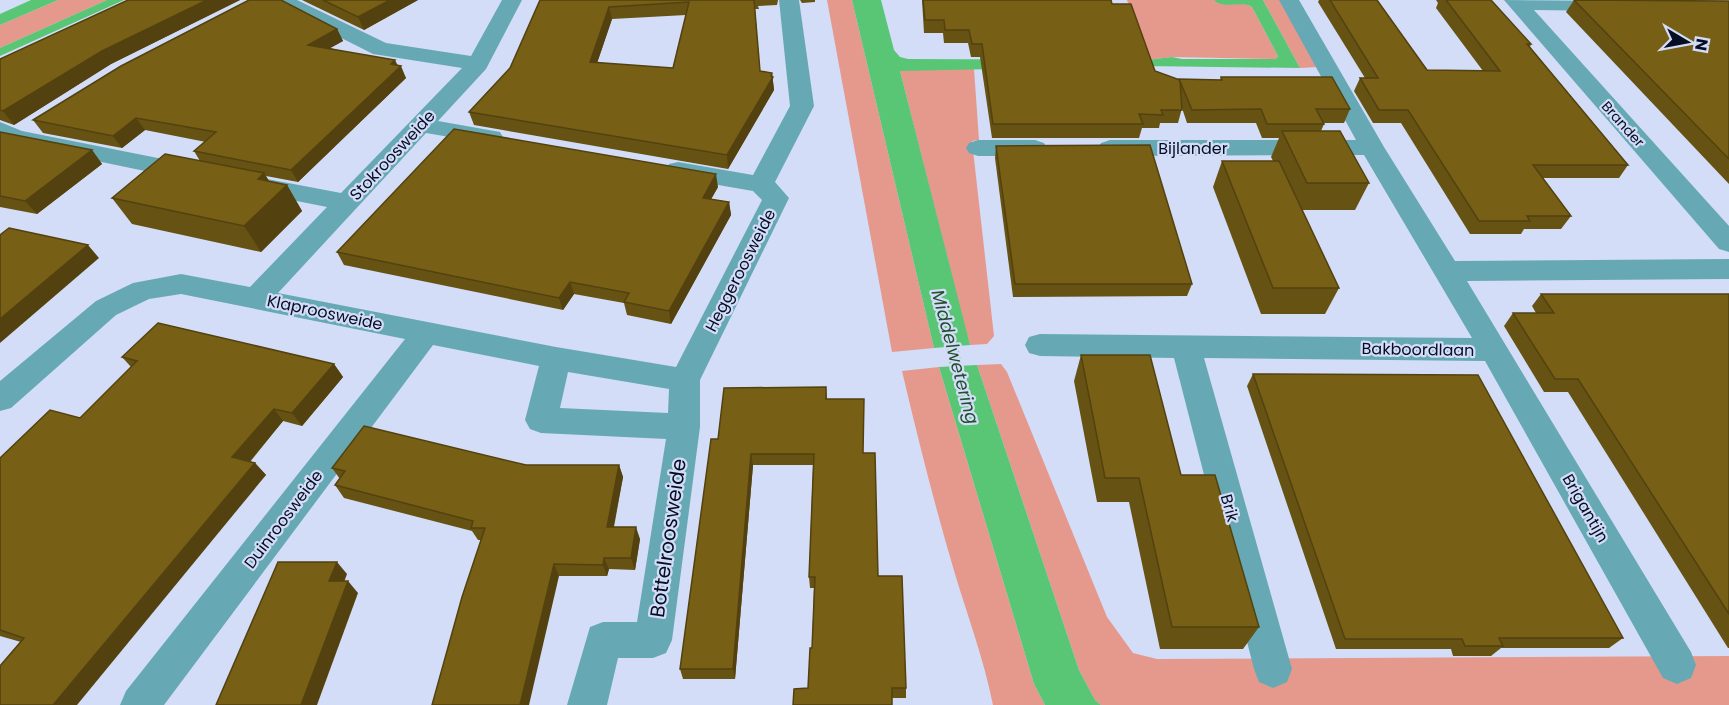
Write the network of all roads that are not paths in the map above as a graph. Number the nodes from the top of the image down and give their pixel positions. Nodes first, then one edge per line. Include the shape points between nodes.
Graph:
1 (281, 0) edge
2 (512, 0) edge
3 (789, 0) edge
4 (1289, 0) edge
5 (1516, 2) edge
6 (1630, 5) edge
7 (478, 64) junction
8 (44, 119) edge
9 (420, 125) junction
10 (8, 133) edge
11 (514, 141) edge
12 (1372, 147) junction
13 (978, 148) dead end
14 (655, 166) edge
15 (761, 184) junction
16 (346, 203) junction
17 (1729, 243) edge
18 (1729, 268) edge
19 (1447, 271) junction
20 (256, 298) junction
21 (426, 333) junction
22 (1040, 345) dead end
23 (1186, 347) junction
24 (1494, 350) junction
25 (556, 358) junction
26 (685, 380) junction
27 (0, 399) edge
28 (684, 427) junction
29 (1677, 666) dead end
30 (1273, 669) dead end
31 (140, 705) edge
32 (587, 705) edge

1 - 7 street via 381,49
2 - 7 street, Stokroosweide
3 - 15 street via 802,106
4 - 12 street
5 - 6 street
5 - 17 street, Brander
7 - 9 street, Stokroosweide
8 - 10 street
9 - 11 street
9 - 16 street, Stokroosweide
10 - 16 street
12 - 13 street, Bijlander
12 - 19 street
14 - 15 street, Heggeroosweide
15 - 26 street, Heggeroosweide via 776,198
16 - 20 street, Stokroosweide
18 - 19 street
19 - 24 street, Bakboordlaan
20 - 21 street, Klaproosweide
20 - 27 street, Klaproosweide via 181,284 143,290 106,308
21 - 25 street, Klaproosweide
21 - 31 street, Duinroosweide
22 - 23 street, Bakboordlaan
23 - 24 street, Bakboordlaan
23 - 30 street, Brik
24 - 29 street, Brigantijn
25 - 26 street, Klaproosweide
25 - 28 street via 541,420
26 - 28 street, Bottelroosweide
28 - 32 street, Bottelroosweide via 653,640 603,640

